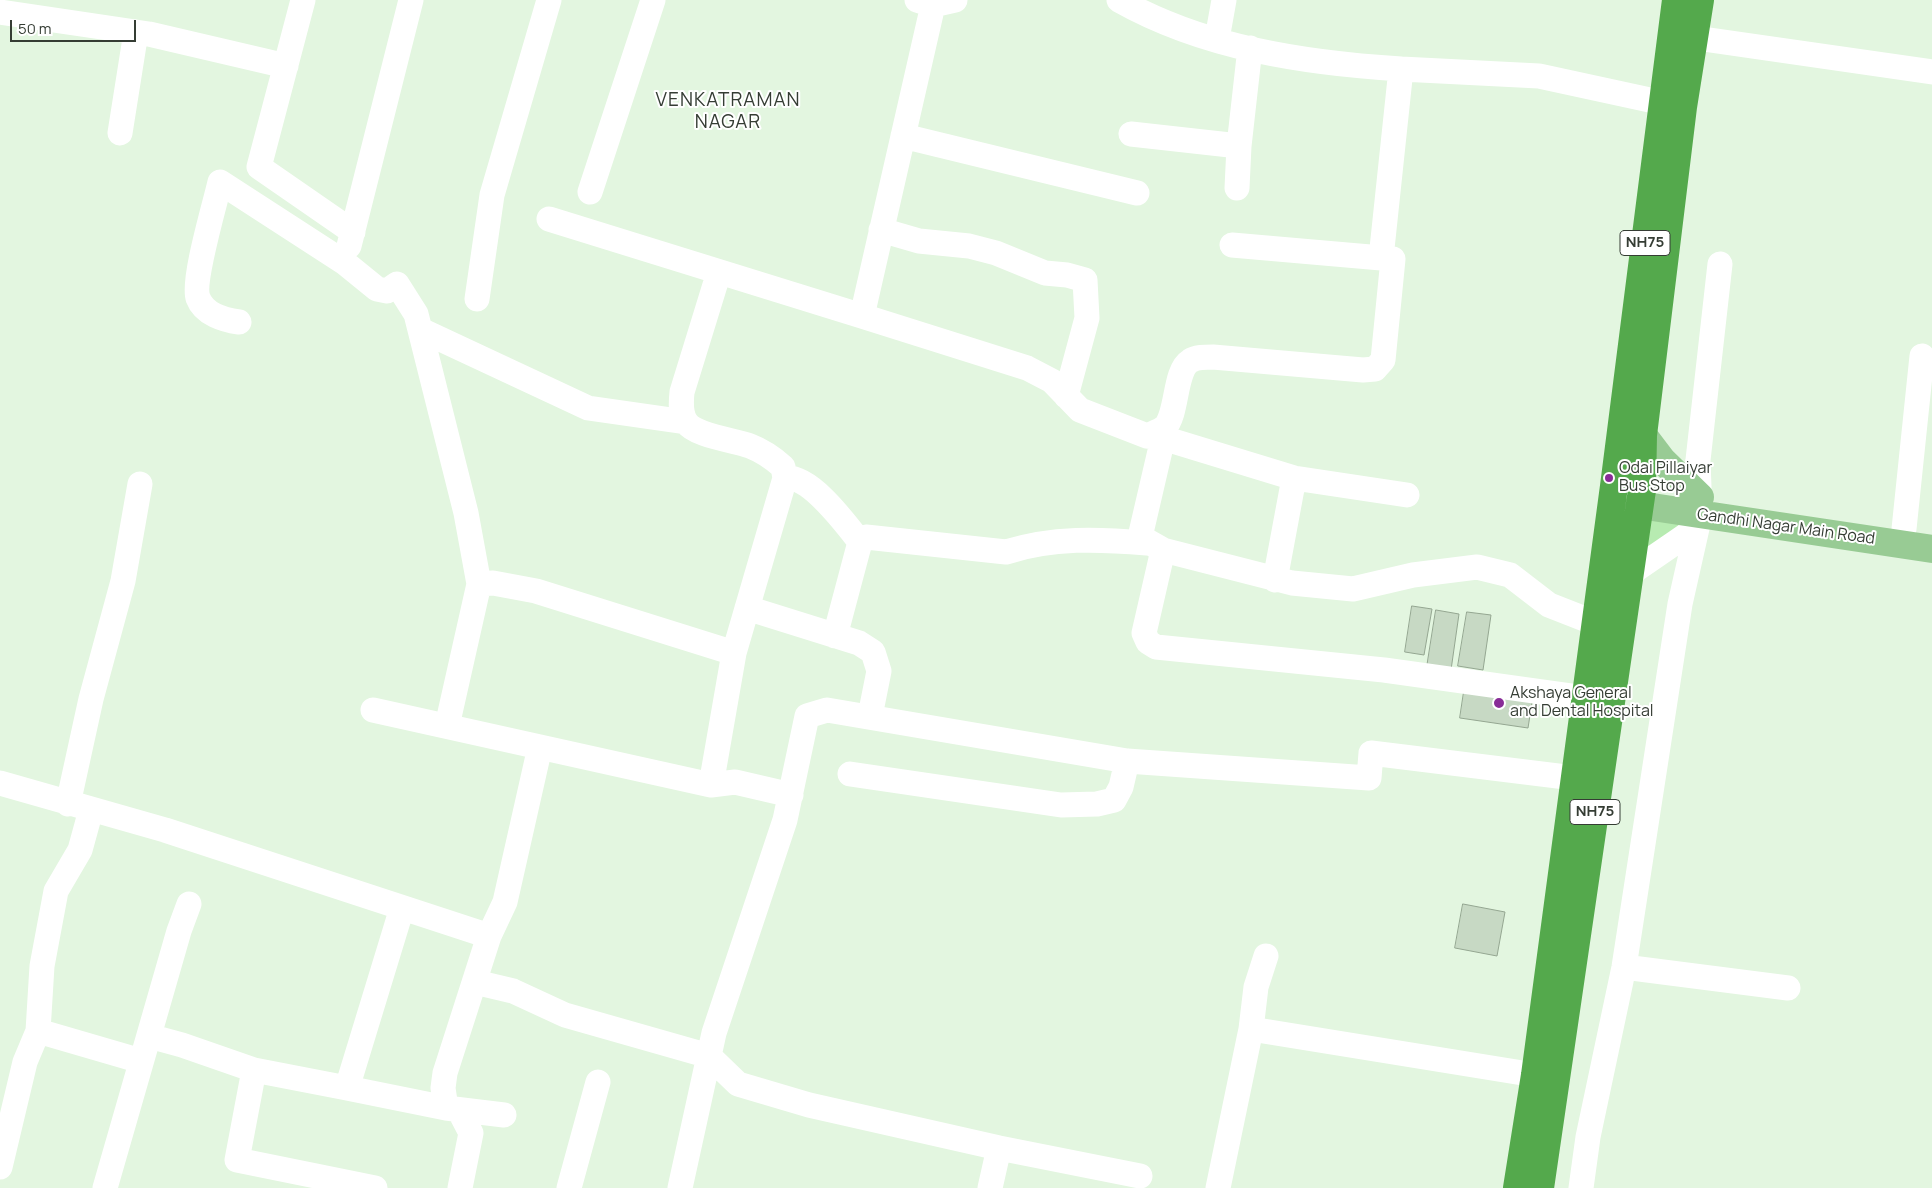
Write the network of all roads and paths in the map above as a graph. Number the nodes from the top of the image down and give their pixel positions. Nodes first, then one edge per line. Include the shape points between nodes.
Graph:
1 (303, 0) edge
2 (412, 0) edge
3 (549, 0) edge
4 (654, 0) edge
5 (1119, 0) edge
6 (1224, 0) edge
7 (1676, 0) edge
8 (1700, 0) edge
9 (935, 2) edge
10 (0, 12) edge
11 (136, 32) junction
12 (1696, 38) junction
13 (1217, 39) junction
14 (1250, 48) junction
15 (286, 66) junction
16 (1401, 69) junction
17 (1932, 72) edge
18 (1673, 105) junction
19 (120, 133) dead end
20 (1131, 134) dead end
21 (903, 136) junction
22 (1239, 146) junction
23 (1237, 188) dead end
24 (590, 192) dead end
25 (1137, 193) dead end
26 (550, 219) dead end
27 (882, 230) junction
28 (353, 232) junction
29 (1232, 245) dead end
30 (1381, 258) junction
31 (345, 264) junction
32 (1720, 264) dead end
33 (719, 272) junction
34 (477, 299) dead end
35 (862, 316) junction
36 (239, 322) dead end
37 (421, 330) junction
38 (1922, 356) dead end
39 (1066, 396) junction
40 (686, 422) junction
41 (1643, 435) junction
42 (1155, 437) junction
43 (784, 478) junction
44 (1294, 478) junction
45 (140, 484) dead end
46 (1614, 486) junction
47 (1641, 494) junction
48 (1407, 495) dead end
49 (1698, 513) junction
50 (1904, 529) junction
51 (1932, 534) edge
52 (860, 542) junction
53 (1155, 546) junction
54 (1932, 549) edge
55 (1628, 575) junction
56 (1275, 580) junction
57 (479, 584) junction
58 (747, 608) junction
59 (1595, 623) junction
60 (835, 636) junction
61 (734, 653) junction
62 (1585, 698) junction
63 (373, 710) dead end
64 (870, 716) junction
65 (447, 726) junction
66 (540, 747) junction
67 (1127, 761) junction
68 (850, 774) dead end
69 (1574, 778) junction
70 (0, 783) edge
71 (711, 785) junction
72 (791, 795) junction
73 (80, 807) junction
74 (189, 904) dead end
75 (402, 908) junction
76 (489, 936) junction
77 (1266, 956) dead end
78 (1624, 967) junction
79 (474, 982) junction
80 (1788, 988) dead end
81 (1251, 1029) junction
82 (38, 1031) junction
83 (148, 1036) junction
84 (709, 1056) junction
85 (141, 1061) junction
86 (254, 1070) junction
87 (1535, 1075) junction
88 (598, 1082) dead end
89 (346, 1088) junction
90 (452, 1109) junction
91 (504, 1115) dead end
92 (999, 1148) junction
93 (0, 1167) edge
94 (1140, 1176) dead end
95 (105, 1188) edge
96 (376, 1188) edge
97 (460, 1188) edge
98 (569, 1188) edge
99 (680, 1188) edge
100 (990, 1188) edge
101 (1218, 1188) edge
102 (1517, 1188) edge
103 (1540, 1188) edge
104 (1580, 1188) edge

1 - 15 street
2 - 28 street
3 - 34 street via 492,195
4 - 24 street
5 - 13 street via 1137,10
6 - 13 street
7 - 18 highway, NH75
8 - 12 highway, NH75
9 - 21 street
10 - 11 street
11 - 15 street
11 - 19 street
12 - 17 street
12 - 18 highway, NH75
13 - 14 street
14 - 16 street via 1314,62
14 - 22 street
15 - 28 street via 259,167
16 - 18 street via 1539,76
16 - 30 street
18 - 41 highway, NH75
18 - 46 highway, NH75
20 - 22 street
21 - 25 street
21 - 27 street
22 - 23 street
26 - 33 street
27 - 35 street
27 - 39 street via 919,241 968,246 996,253 1045,273 1068,274 1085,280 1087,318
28 - 31 street
29 - 30 street
30 - 42 street via 1393,259 1383,360 1375,370 1199,358 1188,362 1182,371 1169,422
31 - 36 street via 220,182 196,289 203,308 226,320
31 - 37 street via 376,289 387,290 397,284 416,314
32 - 49 street via 1698,460
33 - 35 street
33 - 40 street via 682,392 680,407
35 - 39 street via 1027,368 1052,381
37 - 40 street via 588,408
37 - 57 street via 466,513
38 - 50 street
39 - 42 street via 1080,410
40 - 43 street via 697,431 752,447 772,457 783,466
41 - 47 highway, NH75
41 - 49 main road
42 - 44 street
42 - 53 street via 1140,529 1140,537
43 - 52 street via 793,477 803,482 828,504
43 - 58 street
44 - 48 street
44 - 56 street
45 - 73 street via 122,581 91,699
46 - 47 highway
46 - 59 highway, NH75
47 - 49 main road, Gandhi Nagar Main Road
47 - 55 highway, NH75
49 - 50 main road, Gandhi Nagar Main Road
49 - 54 main road, Gandhi Nagar Main Road
49 - 55 street
49 - 78 street via 1680,604
50 - 51 main road, Gandhi Nagar Main Road
52 - 53 street via 866,537 1006,552 1062,540 1109,540
52 - 60 street
53 - 56 street
53 - 62 street via 1144,633 1148,642 1156,646 1384,670
55 - 103 highway, NH75
56 - 59 street via 1352,589 1413,575 1478,567 1510,575 1549,606
57 - 61 street via 509,585 536,592
57 - 65 street
58 - 60 street
58 - 61 street
59 - 62 highway, NH75
60 - 64 street via 873,652 879,671
61 - 71 street
62 - 69 highway, NH75
63 - 65 street
64 - 67 street
64 - 72 street via 827,710 807,716
65 - 66 street
66 - 71 street
66 - 76 street via 506,902
67 - 68 street via 1121,787 1114,800 1082,805 1060,805
67 - 69 street via 1369,778 1372,752
69 - 87 highway, NH75
70 - 73 street
71 - 72 street via 735,782
72 - 84 street
73 - 75 street via 165,830
73 - 82 street via 80,850 56,891 42,966
74 - 83 street
75 - 76 street
75 - 89 street
76 - 79 street
77 - 81 street via 1256,987
78 - 80 street
78 - 104 street
79 - 84 street via 513,991 565,1015
79 - 90 street via 445,1073 443,1088
81 - 87 street
81 - 101 street
82 - 85 street
82 - 93 street via 24,1062
83 - 85 street
83 - 86 street
84 - 92 street via 738,1084 809,1104
84 - 99 street
85 - 95 street
86 - 89 street
86 - 96 street via 237,1160
87 - 102 highway, NH75
88 - 98 street
89 - 90 street
90 - 91 street
90 - 97 street via 471,1133
92 - 94 street
92 - 100 street

